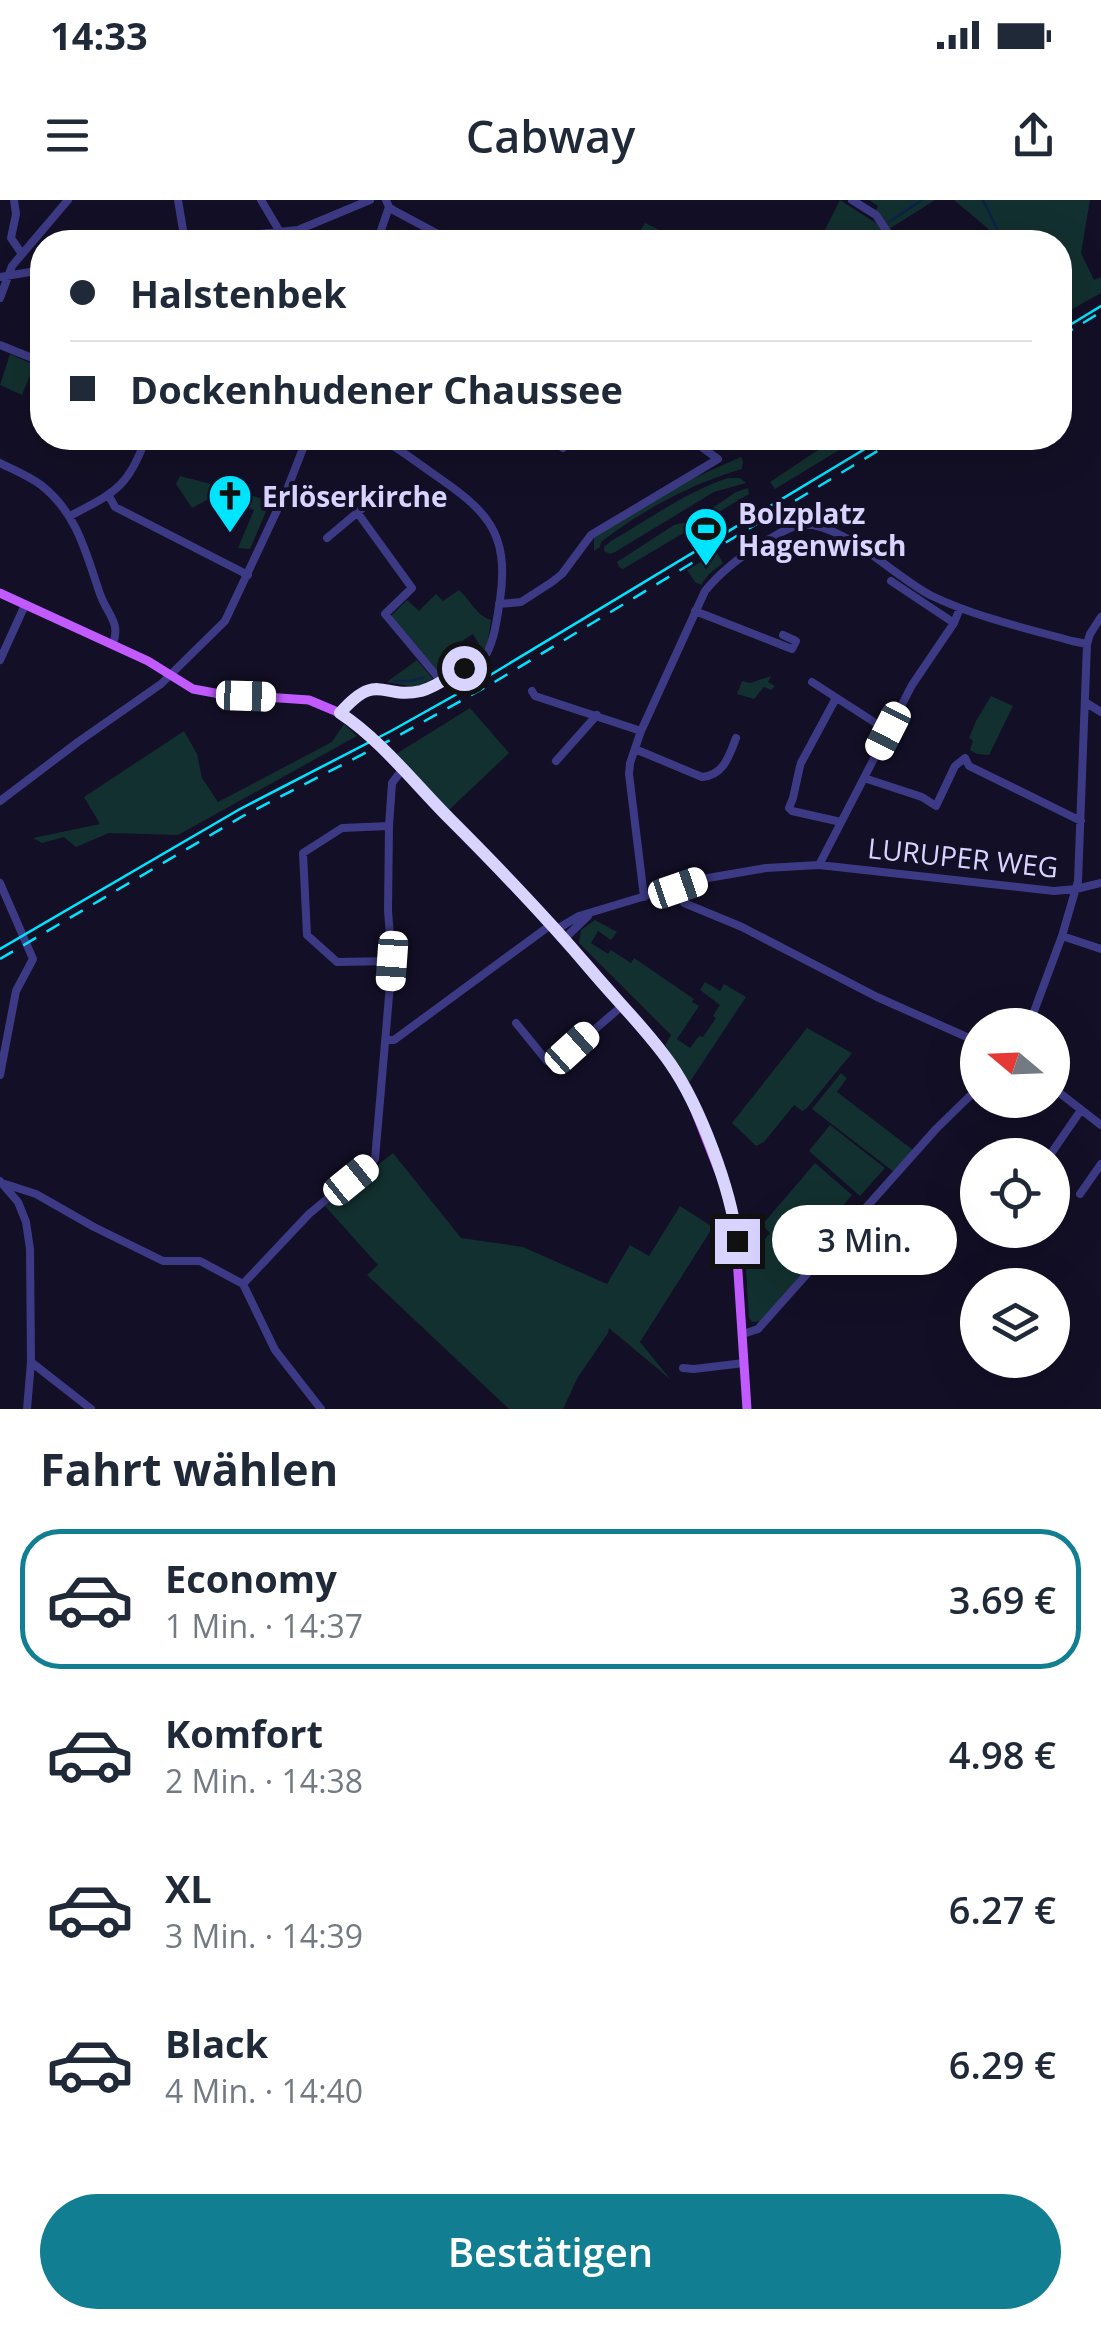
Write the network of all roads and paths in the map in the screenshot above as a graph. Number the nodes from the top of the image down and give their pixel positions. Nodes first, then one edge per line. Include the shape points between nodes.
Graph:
1 (14, 200) edge
2 (68, 200) edge
3 (178, 200) edge
4 (262, 200) edge
5 (370, 200) edge
6 (852, 200) edge
7 (388, 204) edge
8 (42, 230) edge
9 (184, 230) edge
10 (279, 230) edge
11 (291, 230) edge
12 (381, 230) edge
13 (432, 230) edge
14 (886, 230) edge
15 (30, 245) edge
16 (22, 254) junction
17 (30, 272) edge
18 (3, 276) edge
19 (0, 298) edge
20 (0, 345) edge
21 (30, 357) edge
22 (141, 450) edge
23 (302, 450) edge
24 (398, 450) edge
25 (706, 450) edge
26 (0, 463) edge
27 (383, 491) dead end
28 (109, 496) junction
29 (357, 512) junction
30 (70, 516) junction
31 (327, 538) dead end
32 (248, 574) junction
33 (891, 581) dead end
34 (0, 593) edge
35 (499, 604) junction
36 (25, 606) junction
37 (960, 608) junction
38 (695, 611) junction
39 (1101, 616) edge
40 (954, 622) junction
41 (783, 636) dead end
42 (113, 644) junction
43 (1087, 644) junction
44 (0, 660) edge
45 (172, 674) junction
46 (441, 681) junction
47 (812, 682) dead end
48 (532, 691) dead end
49 (836, 698) junction
50 (1085, 702) junction
51 (1101, 712) edge
52 (340, 713) junction
53 (596, 715) junction
54 (641, 731) junction
55 (888, 731) junction
56 (736, 738) dead end
57 (635, 750) junction
58 (556, 761) dead end
59 (402, 770) junction
60 (864, 778) junction
61 (0, 801) edge
62 (1082, 821) junction
63 (841, 822) junction
64 (389, 826) junction
65 (820, 865) junction
66 (0, 882) edge
67 (1101, 882) edge
68 (678, 888) junction
69 (1076, 889) junction
70 (644, 897) junction
71 (591, 913) junction
72 (554, 927) junction
73 (1062, 936) junction
74 (565, 938) junction
75 (1101, 949) edge
76 (392, 961) junction
77 (622, 1006) junction
78 (1035, 1008) edge
79 (516, 1023) dead end
80 (960, 1034) edge
81 (386, 1040) junction
82 (0, 1076) edge
83 (1070, 1101) edge
84 (960, 1105) edge
85 (1081, 1110) junction
86 (1101, 1125) edge
87 (1062, 1138) edge
88 (1101, 1164) edge
89 (3, 1182) edge
90 (1080, 1194) dead end
91 (243, 1284) junction
92 (743, 1334) junction
93 (31, 1362) junction
94 (744, 1363) junction
95 (682, 1368) dead end
96 (27, 1409) edge
97 (91, 1409) edge
98 (321, 1409) edge
99 (747, 1409) edge

1 - 16 street via 11,238
2 - 8 street
3 - 9 street
4 - 10 street
5 - 11 street
6 - 14 street
7 - 12 street
7 - 13 street
15 - 16 street
16 - 18 street
17 - 18 street
18 - 19 street
20 - 21 street
22 - 28 street
23 - 32 street
24 - 35 street via 483,513 503,561
25 - 35 street via 718,459 590,535 552,582 521,602
26 - 30 street via 42,486
27 - 29 street
28 - 30 street
28 - 32 street via 115,507
29 - 31 street
29 - 46 street via 412,588 385,614
30 - 42 street via 116,624
32 - 45 street via 225,621
33 - 40 street
34 - 36 main road
35 - 46 street via 487,654
36 - 42 main road
36 - 44 street
37 - 38 street via 838,534 807,525 784,530 733,562
37 - 40 street
37 - 43 street
38 - 41 street via 792,649 796,641
38 - 54 street
39 - 43 street
40 - 55 street
42 - 45 main road
43 - 50 street
45 - 52 main road via 202,692 297,698
45 - 61 street
46 - 52 street via 414,692 364,691
47 - 49 street
48 - 53 street
49 - 55 street
49 - 63 street via 801,764 789,808
50 - 51 street
50 - 62 street
52 - 59 main road
53 - 54 street
53 - 58 street
54 - 57 street
55 - 60 street
56 - 57 street via 726,764 708,777
57 - 70 street via 629,774
59 - 64 street via 392,783
59 - 72 main road
60 - 62 street via 936,806 965,758 969,766
60 - 63 street
62 - 69 street
63 - 65 street
64 - 76 street
64 - 76 street via 342,828 304,850 303,858 307,935 337,962
65 - 68 street, LURUPER WEG via 748,870
65 - 69 street, LURUPER WEG
66 - 82 street via 33,959 16,991
67 - 69 street, LURUPER WEG
68 - 70 street, LURUPER WEG
68 - 80 street via 696,909
69 - 73 street
70 - 71 street, LURUPER WEG
71 - 72 street, LURUPER WEG
71 - 74 street
72 - 74 main road
72 - 81 street, LURUPER WEG
73 - 75 street
73 - 78 street
74 - 77 main road
76 - 81 street
77 - 79 street via 548,1062
77 - 92 main road via 680,1079 730,1200
81 - 91 street via 375,1159 309,1214
83 - 85 street
84 - 92 street via 758,1328
85 - 86 street
85 - 87 street
88 - 90 street
89 - 91 street via 163,1261 200,1261
89 - 93 street via 26,1222
91 - 98 street via 275,1350
92 - 94 main road
93 - 96 street
93 - 97 street
94 - 95 street
94 - 99 main road

